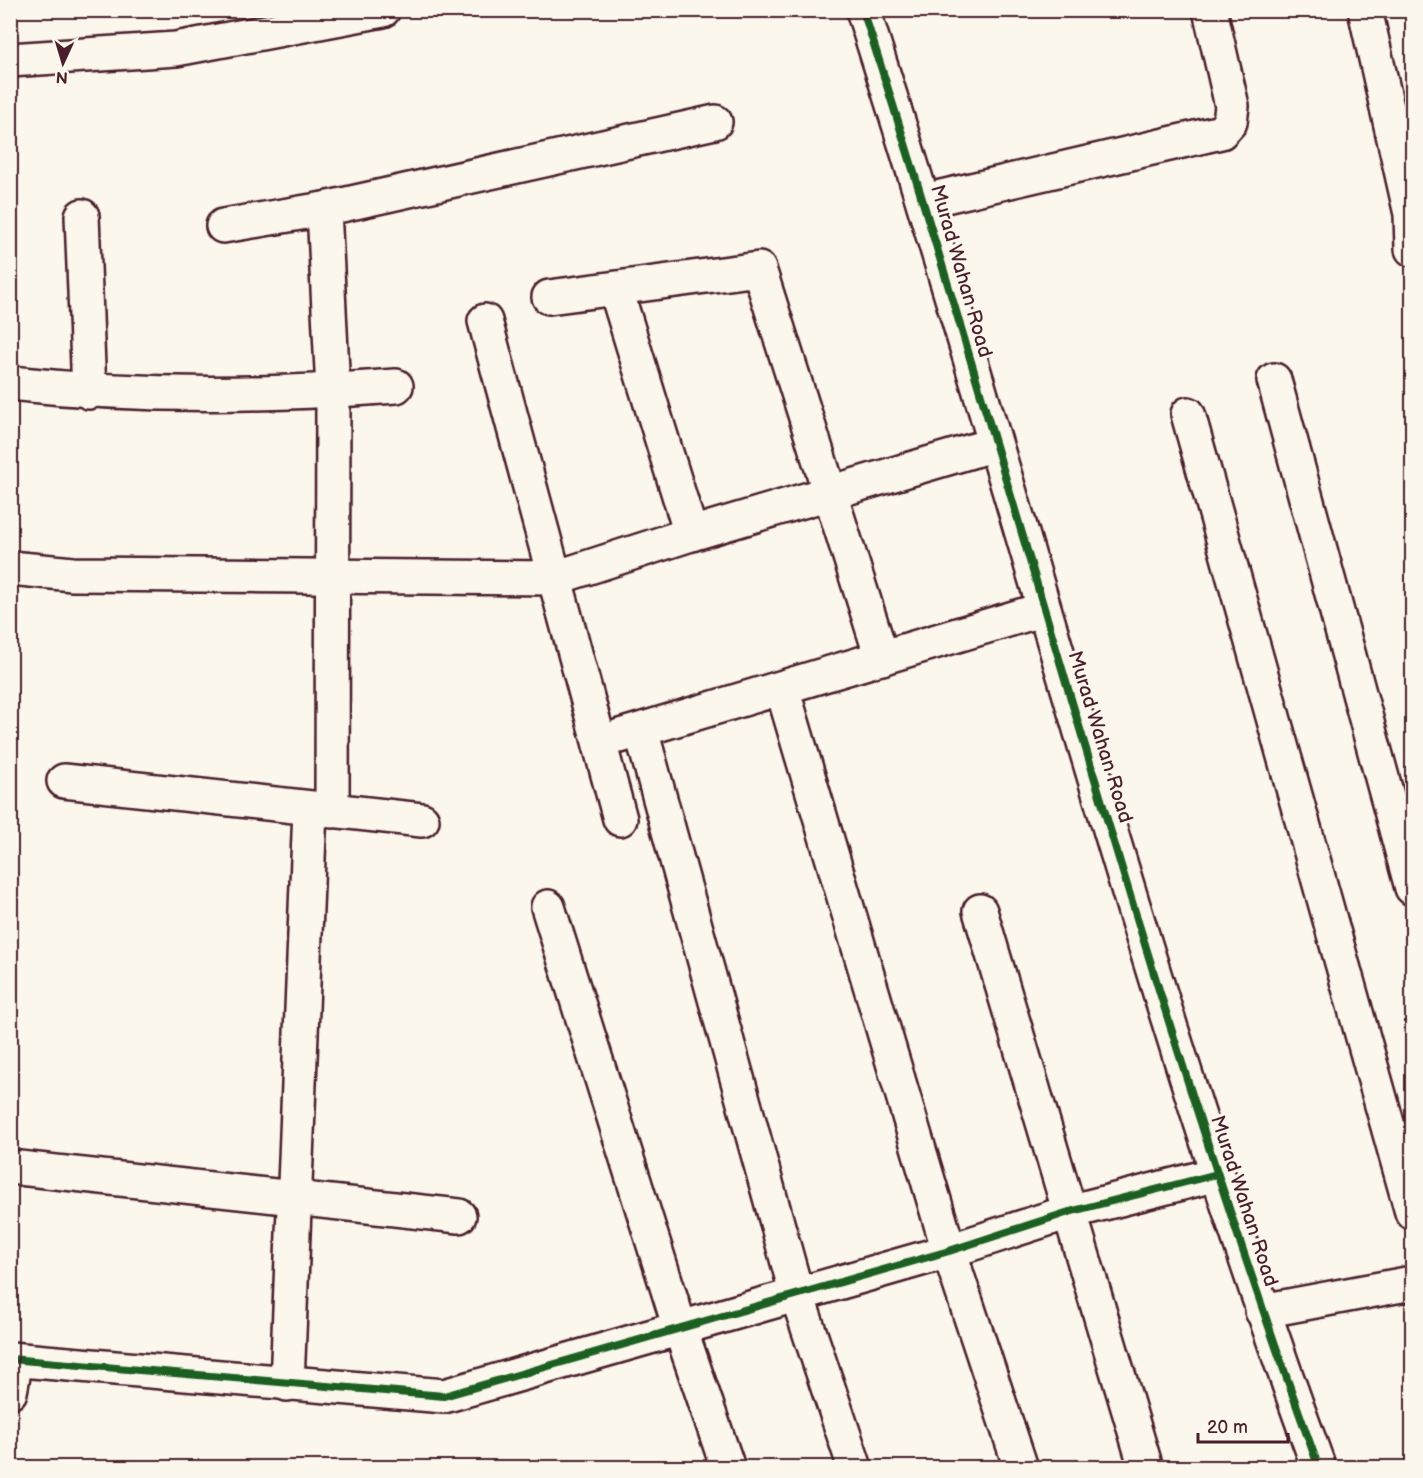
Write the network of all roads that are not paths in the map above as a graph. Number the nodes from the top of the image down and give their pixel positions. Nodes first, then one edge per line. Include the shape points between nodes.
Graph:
1 (383, 10) edge
2 (863, 10) edge
3 (1210, 10) edge
4 (1365, 10) edge
5 (10, 60) edge
6 (716, 122) dead end
7 (924, 201) junction
8 (324, 209) junction
9 (82, 216) dead end
10 (223, 226) dead end
11 (1413, 249) edge
12 (616, 290) junction
13 (549, 297) dead end
14 (485, 321) dead end
15 (1274, 380) dead end
16 (10, 383) edge
17 (396, 386) dead end
18 (333, 391) junction
19 (89, 392) junction
20 (1188, 414) dead end
21 (995, 444) junction
22 (831, 492) junction
23 (691, 534) junction
24 (10, 568) edge
25 (334, 576) junction
26 (555, 578) junction
27 (1044, 609) junction
28 (882, 658) junction
29 (782, 688) junction
30 (642, 730) junction
31 (599, 742) junction
32 (64, 781) dead end
33 (321, 810) junction
34 (620, 819) dead end
35 (422, 820) dead end
36 (1413, 888) edge
37 (548, 907) dead end
38 (980, 912) dead end
39 (10, 1167) edge
40 (1217, 1174) junction
41 (295, 1199) junction
42 (1069, 1212) junction
43 (1413, 1212) edge
44 (459, 1216) dead end
45 (948, 1251) junction
46 (1413, 1283) edge
47 (796, 1295) junction
48 (1262, 1311) junction
49 (680, 1328) junction
50 (13, 1360) edge
51 (287, 1384) junction
52 (10, 1392) edge
53 (729, 1467) edge
54 (855, 1467) edge
55 (1021, 1467) edge
56 (1146, 1467) edge
57 (1319, 1467) edge

1 - 5 street via 176,49
2 - 7 street, Murad Wahan Road
3 - 7 street via 1233,106 1230,122 1221,132
4 - 11 street via 1411,214
6 - 8 street
7 - 21 street, Murad Wahan Road
8 - 10 street
8 - 18 street
9 - 19 street
12 - 13 street
12 - 22 street via 759,269
12 - 23 street
14 - 26 street
15 - 36 street
16 - 19 street
17 - 18 street
18 - 19 street
18 - 25 street
20 - 43 street
21 - 22 street
21 - 27 street, Murad Wahan Road
22 - 23 street
22 - 28 street
23 - 26 street
24 - 25 street via 73,574
25 - 26 street
25 - 33 street
26 - 31 street
27 - 28 street
27 - 40 street, Murad Wahan Road
28 - 29 street
29 - 30 street
29 - 45 street
30 - 31 street
30 - 47 street
31 - 34 street
32 - 33 street
33 - 35 street
33 - 41 street
37 - 49 street
38 - 42 street
39 - 41 street
40 - 42 street
40 - 48 street, Murad Wahan Road
41 - 44 street
41 - 51 street
42 - 45 street
42 - 56 street
45 - 47 street
45 - 55 street
46 - 48 street
47 - 49 street
47 - 54 street
48 - 57 street, Murad Wahan Road
49 - 51 street via 444,1396
49 - 53 street
50 - 51 street
50 - 52 street

